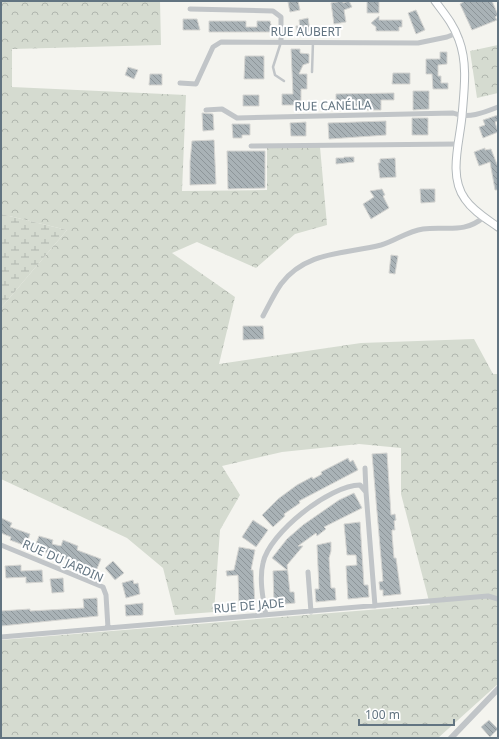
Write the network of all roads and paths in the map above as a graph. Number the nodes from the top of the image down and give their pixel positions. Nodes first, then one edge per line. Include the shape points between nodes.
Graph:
1 (435, 1) edge
2 (190, 9) dead end
3 (457, 33) junction
4 (281, 41) junction
5 (313, 42) junction
6 (312, 72) dead end
7 (284, 81) dead end
8 (180, 83) dead end
9 (498, 107) edge
10 (206, 110) dead end
11 (462, 117) junction
12 (458, 144) junction
13 (252, 146) dead end
14 (484, 218) junction
15 (498, 227) edge
16 (263, 316) dead end
17 (364, 468) dead end
18 (366, 492) junction
19 (1, 545) edge
20 (308, 572) dead end
21 (498, 599) edge
22 (375, 606) junction
23 (311, 612) junction
24 (266, 615) junction
25 (108, 628) junction
26 (1, 637) edge
27 (498, 689) edge
28 (451, 738) edge

1 - 3 main road
2 - 4 street via 273,11 281,17
3 - 5 street, RUE AUBERT via 418,43
3 - 11 main road via 464,62
4 - 5 street, RUE AUBERT
4 - 7 lane via 274,67 275,75
4 - 8 street, RUE AUBERT via 217,43 196,84
5 - 6 lane
9 - 11 street, RUE CANÉLLA via 482,114
10 - 11 street, RUE CANÉLLA via 222,109 237,118 453,113
11 - 12 main road
12 - 13 street
12 - 14 main road via 457,174 460,191 465,200
14 - 15 main road
14 - 16 street via 470,227 450,230 424,229 401,235 382,244 334,253 303,263 281,284
17 - 18 street
18 - 22 street
18 - 24 street via 360,485 350,485 333,493 289,525 270,545 262,562
19 - 25 street, RUE DU JARDIN via 103,587 106,595
20 - 23 street
21 - 22 street, RUE DE JADE via 488,596
22 - 23 street, RUE DE JADE
23 - 24 street, RUE DE JADE
24 - 25 street, RUE DE JADE
25 - 26 street, RUE DE JADE
27 - 28 street

